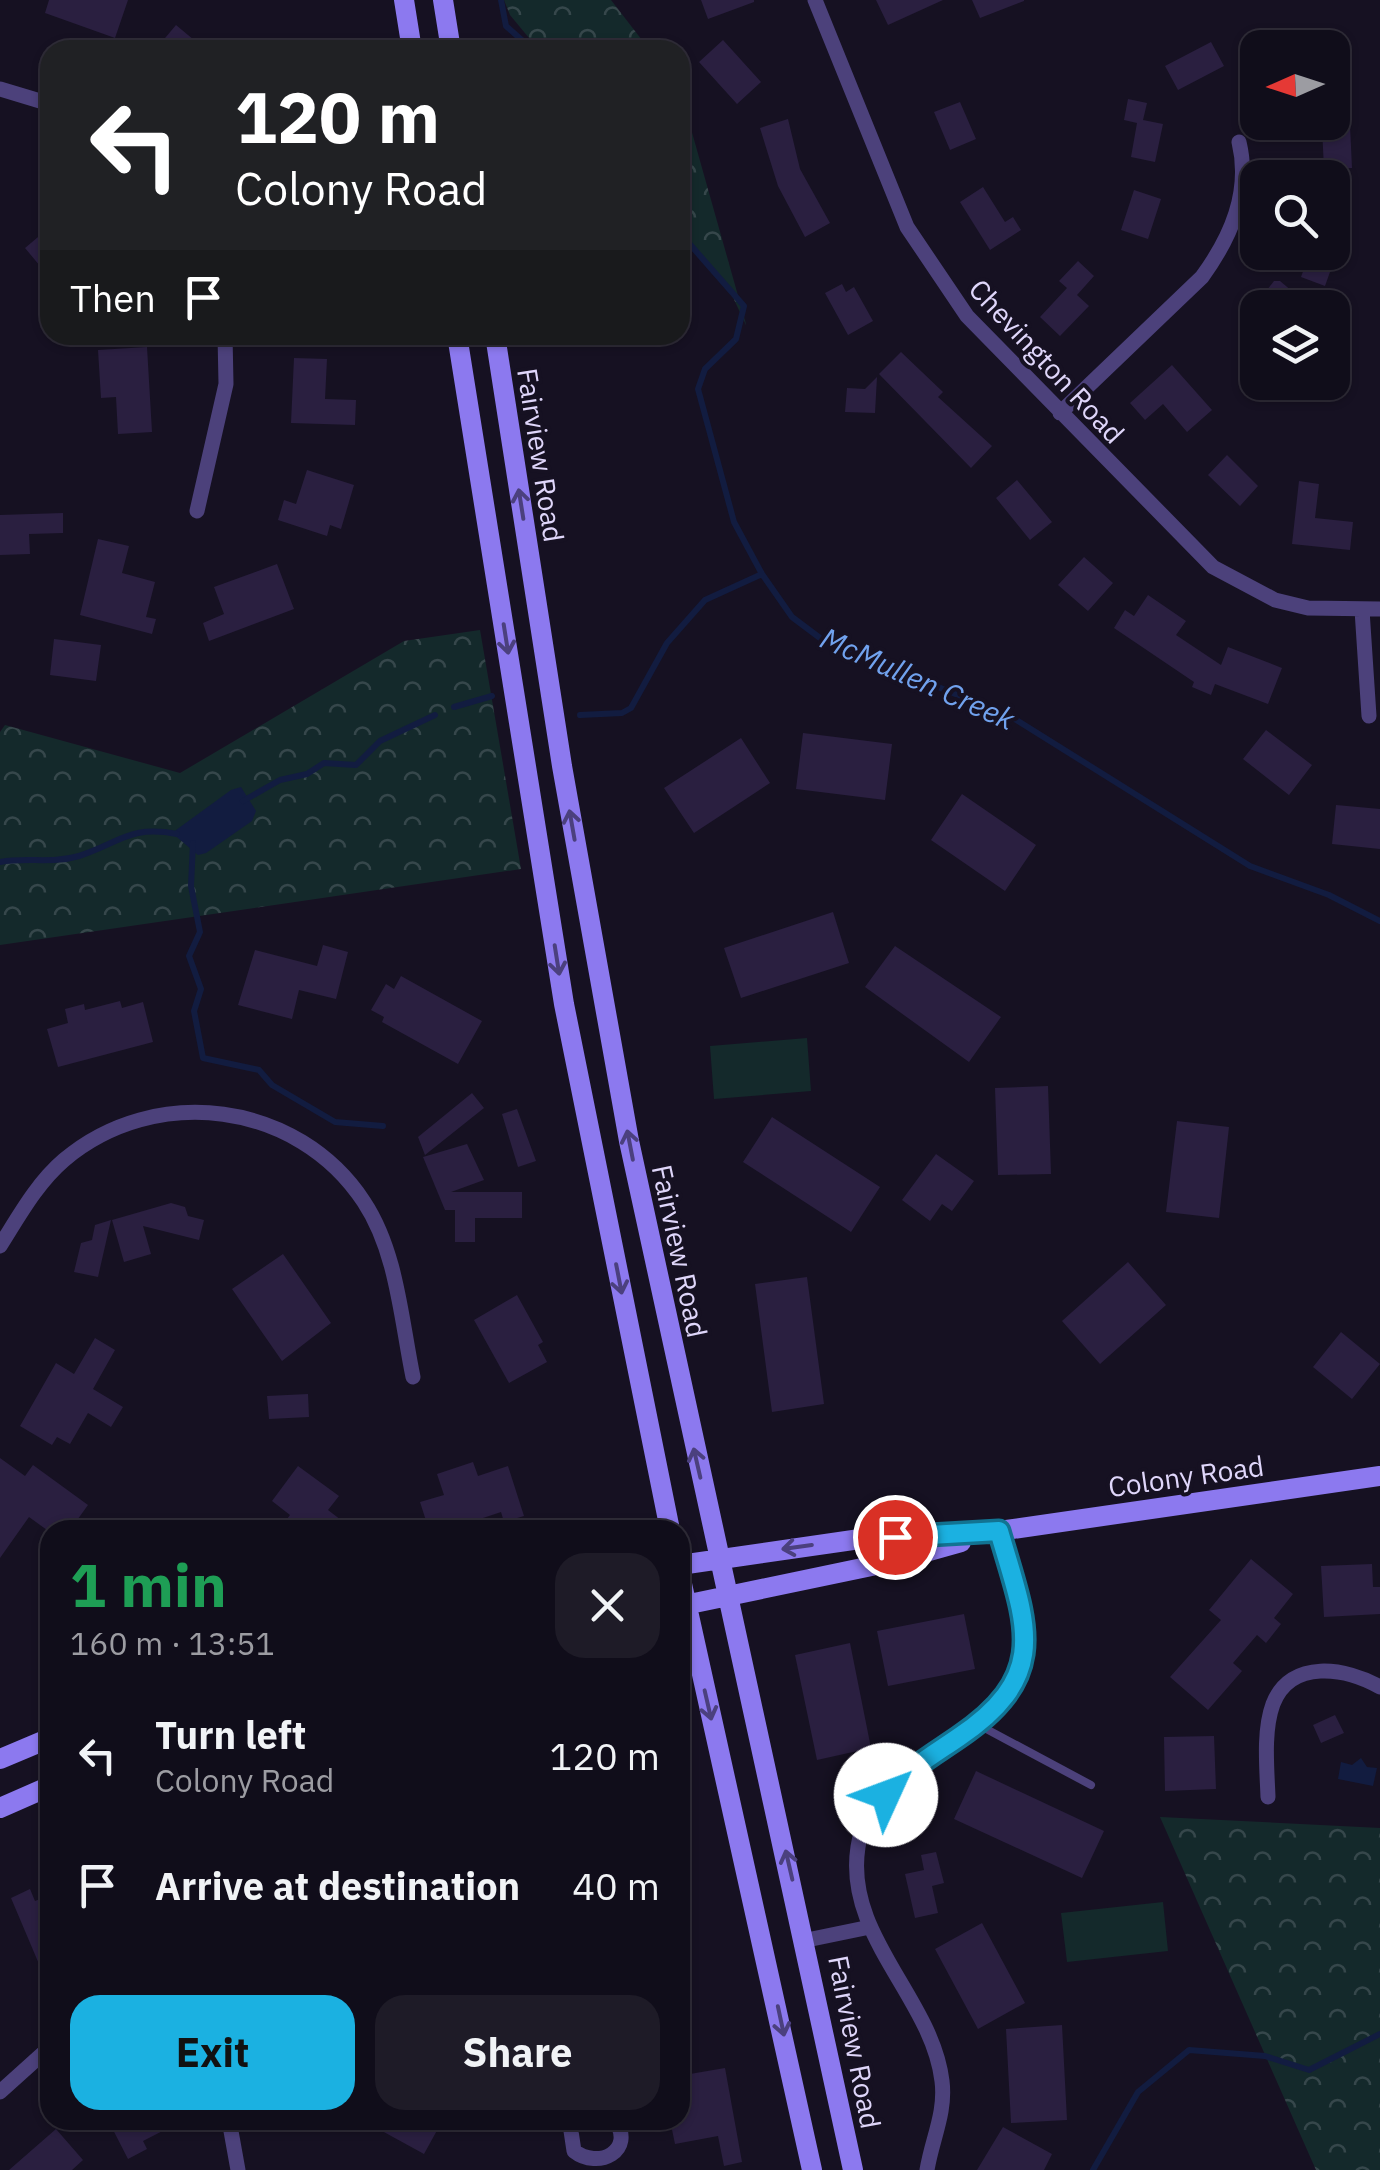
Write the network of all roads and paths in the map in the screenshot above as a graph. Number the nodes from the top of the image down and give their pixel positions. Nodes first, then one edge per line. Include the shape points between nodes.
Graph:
1 (404, 0) edge
2 (443, 0) edge
3 (815, 0) edge
4 (410, 40) edge
5 (449, 40) edge
6 (0, 89) edge
7 (40, 101) edge
8 (1239, 142) dead end
9 (226, 345) edge
10 (459, 345) edge
11 (497, 345) edge
12 (1060, 413) junction
13 (198, 511) dead end
14 (1380, 609) edge
15 (1362, 610) junction
16 (1369, 716) dead end
17 (0, 1246) edge
18 (413, 1377) dead end
19 (1380, 1476) edge
20 (668, 1520) edge
21 (999, 1531) junction
22 (718, 1558) junction
23 (690, 1563) edge
24 (728, 1596) junction
25 (690, 1604) edge
26 (690, 1636) edge
27 (1380, 1686) edge
28 (978, 1724) junction
29 (40, 1742) edge
30 (0, 1759) edge
31 (1091, 1784) dead end
32 (40, 1790) edge
33 (1268, 1798) dead end
34 (0, 1808) edge
35 (870, 1927) junction
36 (806, 1940) junction
37 (40, 2057) edge
38 (0, 2092) edge
39 (231, 2130) edge
40 (573, 2130) edge
41 (618, 2130) edge
42 (238, 2170) edge
43 (812, 2170) edge
44 (853, 2170) edge
45 (927, 2170) edge

1 - 4 main road
2 - 5 main road
3 - 12 street, Chevington Road via 918,248 967,316
6 - 7 street
8 - 12 street via 1243,183 1220,253
9 - 13 street via 223,402
10 -> 20 main road via 564,1004
22 -> 11 main road, Fairview Road via 601,996
12 - 15 street, Chevington Road via 1213,567 1275,600 1324,611
14 - 15 street, Chevington Road
15 - 16 street
17 - 18 street via 51,1173 116,1128 182,1111 248,1118 318,1153 364,1202 387,1251
19 - 21 main road, Colony Road
21 -> 22 main road, Colony Road via 860,1539
21 - 24 main road, Colony Road
21 - 28 street via 1020,1601 1023,1660 1014,1688
22 - 23 main road, Colony Road
22 - 24 main road, Fairview Road
24 - 25 main road, Colony Road
36 -> 24 main road, Fairview Road
26 -> 43 main road
27 - 33 street via 1354,1672 1320,1669 1288,1682 1273,1704
28 - 31 lane
28 - 35 street via 900,1777 872,1813 858,1845
29 - 30 main road
32 - 34 main road
35 - 36 street
35 - 45 street via 936,2052 941,2125
36 - 44 main road, Fairview Road
37 - 38 street
39 - 42 street
40 - 41 street via 574,2151 600,2164 618,2153

